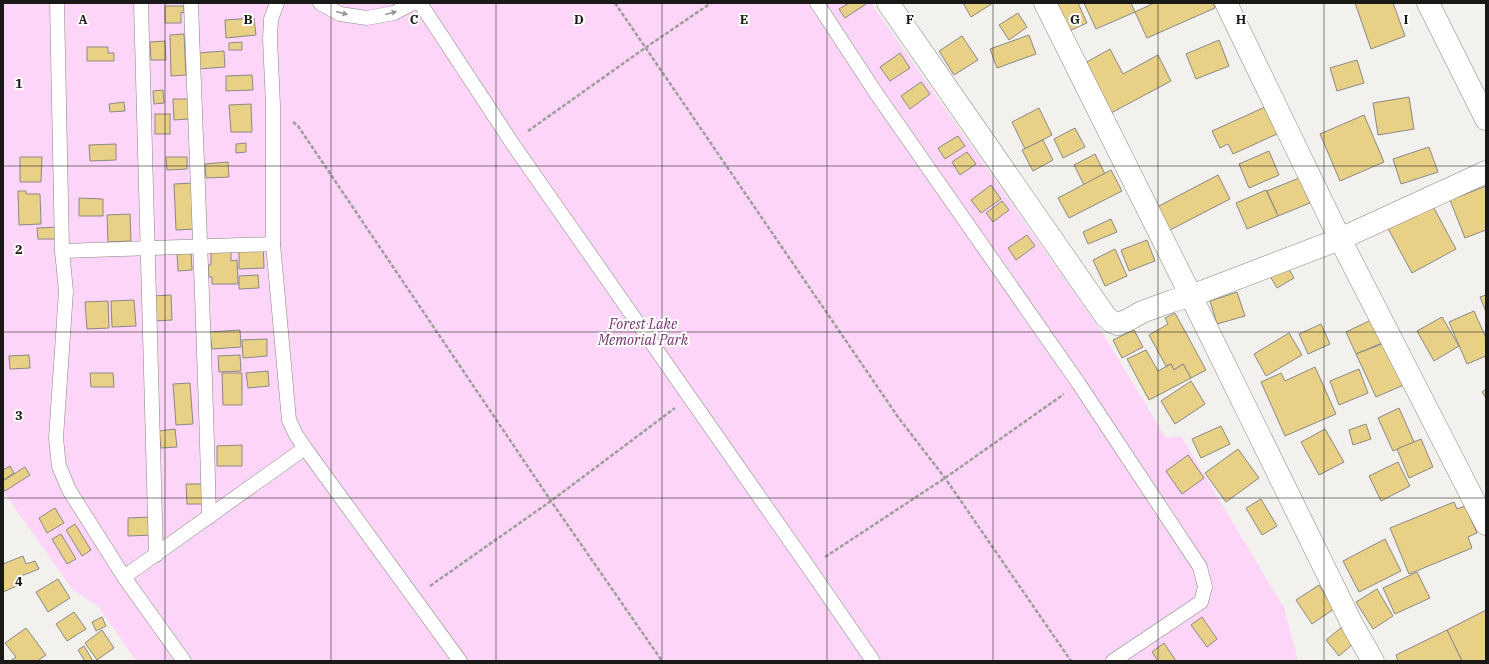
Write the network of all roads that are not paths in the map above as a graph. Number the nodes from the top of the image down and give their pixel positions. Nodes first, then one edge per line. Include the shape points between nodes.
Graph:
1 (57, 3) edge
2 (141, 3) edge
3 (191, 3) edge
4 (277, 3) edge
5 (320, 3) edge
6 (413, 3) edge
7 (420, 3) edge
8 (816, 3) edge
9 (888, 3) edge
10 (1045, 3) edge
11 (1226, 3) edge
12 (1428, 3) edge
13 (1486, 119) edge
14 (1486, 172) edge
15 (1340, 239) junction
16 (273, 244) junction
17 (199, 246) junction
18 (147, 248) junction
19 (62, 251) junction
20 (1191, 296) junction
21 (305, 448) junction
22 (209, 517) junction
23 (1486, 524) edge
24 (156, 555) junction
25 (124, 577) junction
26 (184, 661) edge
27 (460, 661) edge
28 (873, 661) edge
29 (1113, 661) edge
30 (1373, 661) edge

1 - 19 lane
2 - 18 lane
3 - 17 lane
4 - 16 lane via 271,19 270,39 273,105
5 -> 6 lane via 340,14 367,18 394,13
7 - 28 lane via 512,143
8 - 29 lane via 1079,384 1200,567 1205,587 1201,602
9 - 20 street via 1106,317 1118,324 1142,312
10 - 20 street
11 - 15 street
12 - 13 street
14 - 15 street
15 - 20 street
15 - 23 street
16 - 17 lane
16 - 21 lane via 289,420
17 - 18 lane
17 - 22 lane via 205,348
18 - 19 lane
18 - 24 lane
19 - 25 lane via 66,291 56,438 60,466 70,490
20 - 30 street via 1353,626
21 - 22 lane
21 - 27 lane
22 - 24 lane
24 - 25 lane
25 - 26 lane

